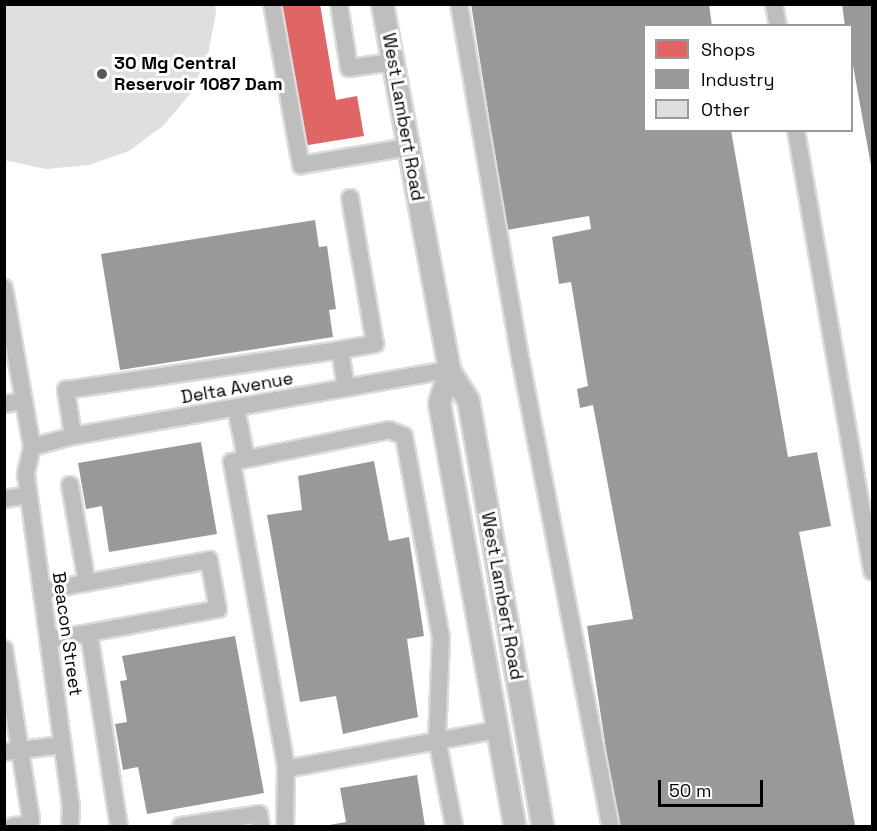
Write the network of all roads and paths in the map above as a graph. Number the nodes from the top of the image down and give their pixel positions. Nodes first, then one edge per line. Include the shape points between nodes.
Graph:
1 (272, 4) edge
2 (339, 4) edge
3 (382, 4) edge
4 (459, 4) edge
5 (774, 4) edge
6 (778, 24) edge
7 (393, 62) junction
8 (796, 132) edge
9 (408, 147) junction
10 (350, 198) dead end
11 (4, 288) edge
12 (340, 350) junction
13 (449, 370) junction
14 (346, 388) junction
15 (24, 401) junction
16 (4, 404) edge
17 (236, 408) junction
18 (73, 436) junction
19 (32, 447) junction
20 (246, 458) junction
21 (70, 485) dead end
22 (29, 495) junction
23 (4, 499) edge
24 (873, 572) edge
25 (87, 583) junction
26 (42, 591) junction
27 (90, 633) junction
28 (48, 639) junction
29 (4, 649) edge
30 (9, 702) edge
31 (497, 730) junction
32 (438, 741) junction
33 (63, 745) junction
34 (13, 751) edge
35 (286, 769) junction
36 (13, 826) edge
37 (70, 826) edge
38 (119, 826) edge
39 (181, 826) edge
40 (261, 826) edge
41 (285, 826) edge
42 (454, 826) edge
43 (514, 826) edge
44 (542, 826) edge
45 (610, 826) edge

1 - 9 street via 301,165
2 - 7 street via 349,68
3 - 7 main road, West Lambert Road
4 - 45 street via 521,362
5 - 6 street
7 - 9 main road, West Lambert Road
8 - 24 street
9 - 13 main road, West Lambert Road
10 - 12 street via 375,344
11 - 15 street
12 - 14 street
12 - 18 street via 66,390
13 - 14 street, Delta Avenue
13 - 31 main road, West Lambert Road via 439,403
13 - 44 main road, West Lambert Road via 468,400
14 - 17 street, Delta Avenue
15 - 16 street
15 - 19 street
17 - 18 street, Delta Avenue
17 - 20 street
18 - 19 street, Delta Avenue
19 - 22 street, Beacon Street via 26,474
20 - 32 street via 389,430 404,436 441,637
20 - 35 street via 232,462
21 - 25 street
22 - 23 street
22 - 26 street, Beacon Street
25 - 26 street
25 - 27 street via 209,560 218,609
26 - 28 street, Beacon Street
27 - 28 street
27 - 38 street
28 - 33 street, Beacon Street
29 - 30 street
30 - 34 street
31 - 32 street
31 - 43 main road, West Lambert Road
32 - 35 street
32 - 42 street
33 - 34 street
33 - 37 street, Beacon Street
34 - 36 street via 30,820 27,825
35 - 41 street
39 - 40 street via 259,814

